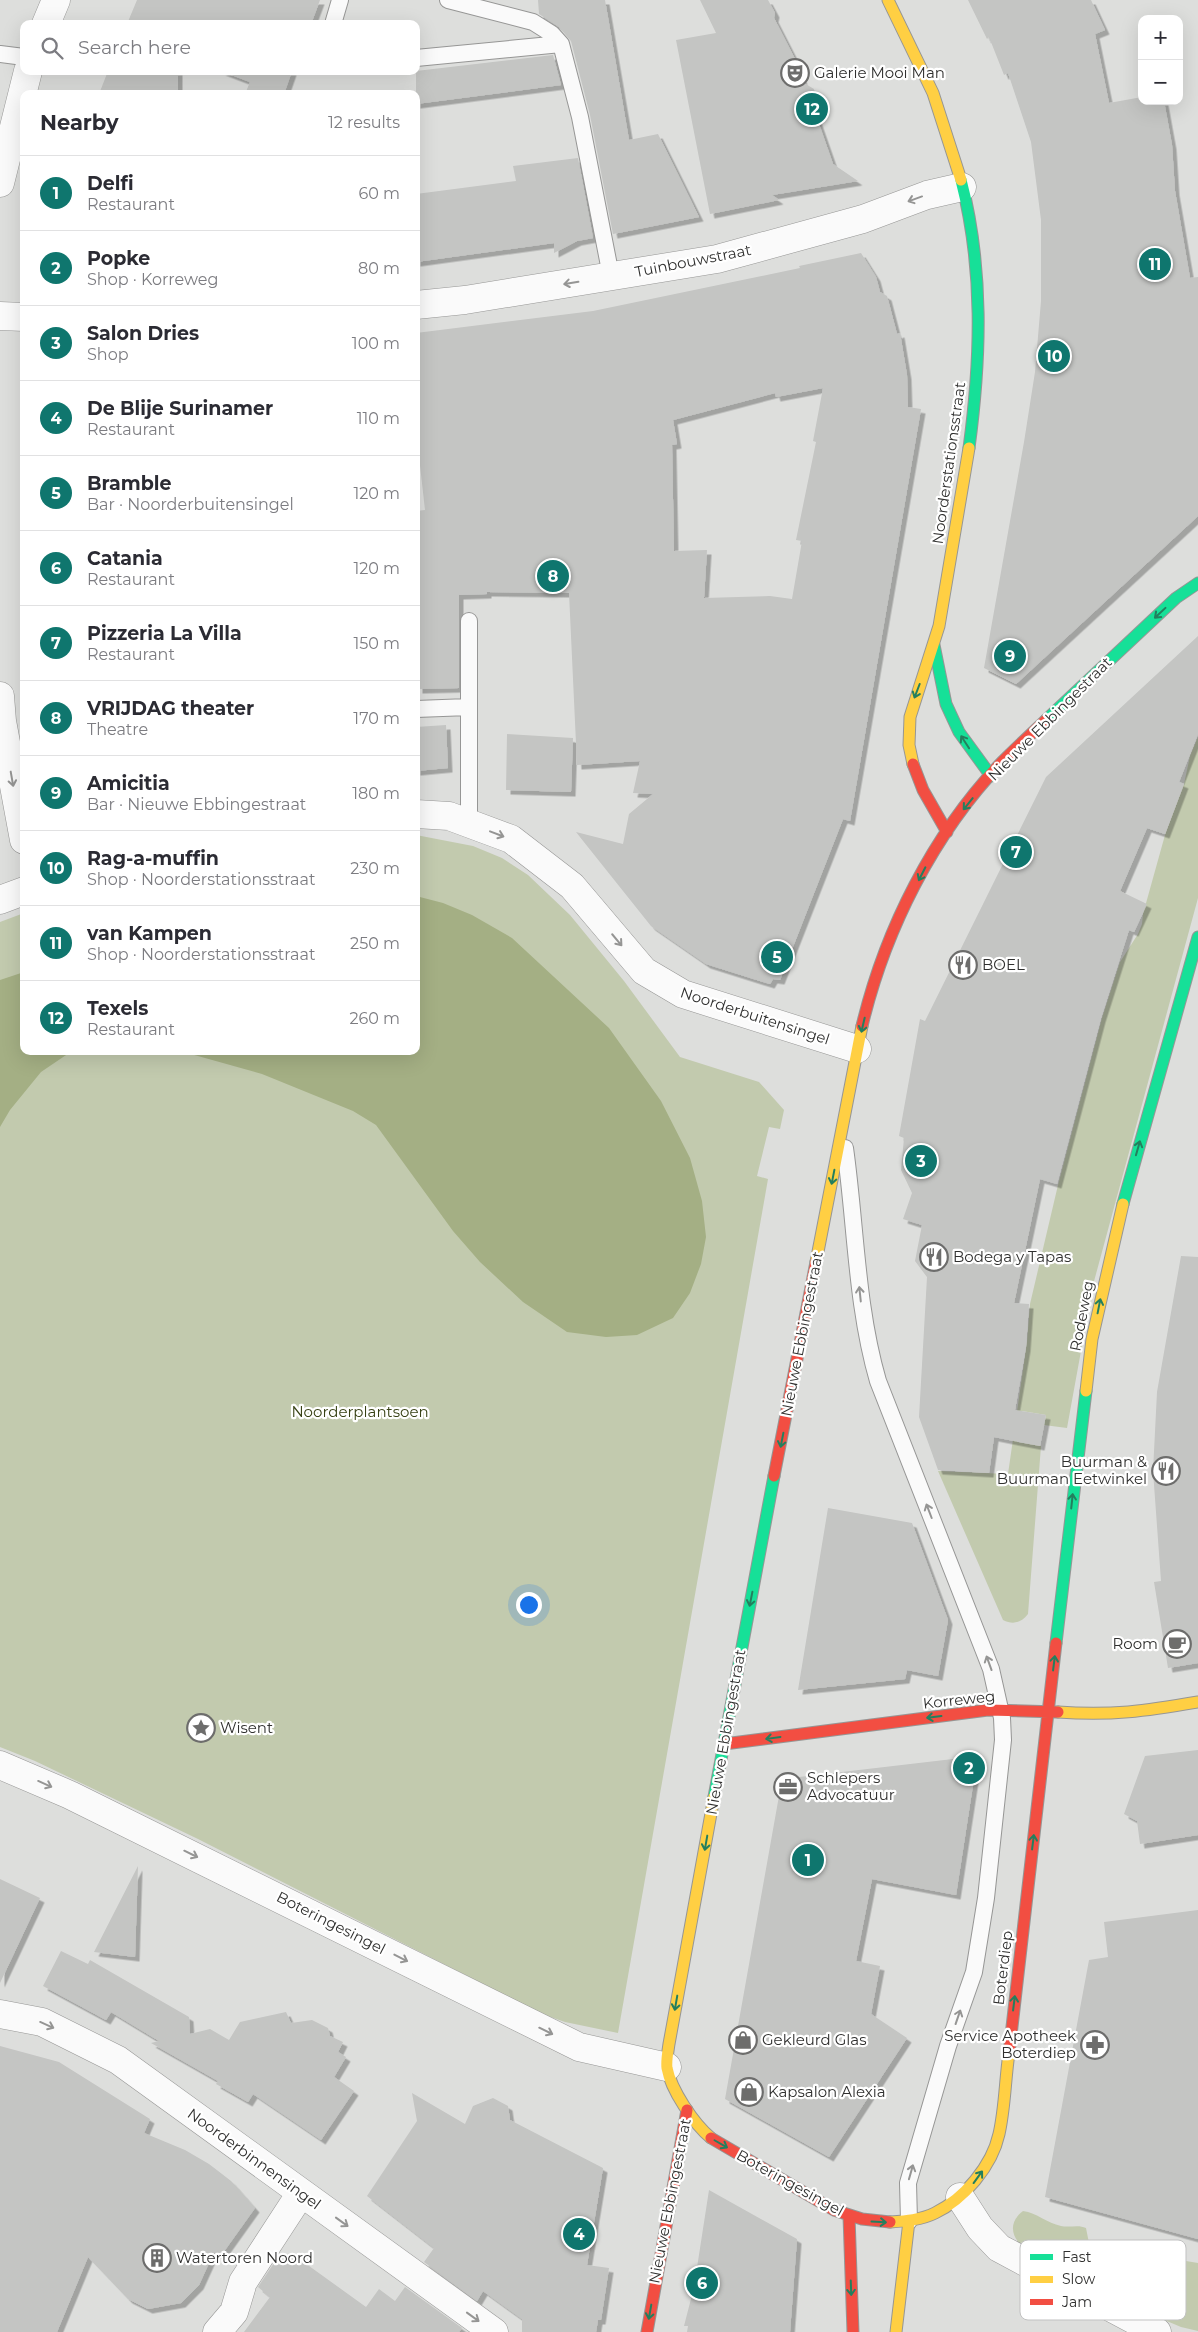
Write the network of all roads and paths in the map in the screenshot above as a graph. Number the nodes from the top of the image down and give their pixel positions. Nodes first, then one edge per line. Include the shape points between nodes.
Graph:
1 (56, 0) edge
2 (340, 0) edge
3 (448, 0) edge
4 (891, 1) edge
5 (48, 20) edge
6 (334, 20) edge
7 (561, 44) junction
8 (0, 54) edge
9 (20, 56) edge
10 (420, 58) edge
11 (27, 75) edge
12 (23, 90) edge
13 (20, 103) edge
14 (0, 183) edge
15 (962, 187) junction
16 (612, 276) junction
17 (420, 305) edge
18 (0, 316) edge
19 (20, 317) edge
20 (1198, 583) edge
21 (469, 621) dead end
22 (934, 645) junction
23 (0, 696) edge
24 (469, 707) junction
25 (420, 709) edge
26 (991, 776) junction
27 (420, 814) edge
28 (20, 818) edge
29 (469, 823) junction
30 (947, 832) junction
31 (20, 892) edge
32 (0, 900) edge
33 (1198, 937) edge
34 (857, 1049) junction
35 (842, 1129) junction
36 (1198, 1702) edge
37 (1000, 1710) junction
38 (1049, 1711) junction
39 (724, 1744) junction
40 (0, 1765) edge
41 (0, 2014) edge
42 (667, 2067) junction
43 (687, 2110) junction
44 (300, 2193) junction
45 (960, 2197) junction
46 (849, 2216) junction
47 (909, 2221) junction
48 (1020, 2259) edge
49 (1135, 2320) edge
50 (217, 2332) edge
51 (494, 2332) edge
52 (646, 2332) edge
53 (852, 2332) edge
54 (896, 2332) edge
55 (1158, 2332) edge

1 - 5 street
2 - 6 lane
3 - 7 lane via 533,22
4 - 15 main road, Noorderstationsstraat via 919,58 944,124
7 - 10 lane
7 - 16 lane via 580,117
8 - 9 lane
11 - 12 street
13 - 14 street
15 -> 16 street, Tuinbouwstraat via 927,195 862,219 717,259
15 - 22 main road, Noorderstationsstraat via 976,261 980,329 971,437
16 -> 17 street, Tuinbouwstraat
18 - 19 street
20 -> 26 main road, Nieuwe Ebbingestraat via 1176,598 1045,720
21 - 24 lane
26 -> 22 main road, Noorderstationsstraat via 959,732 946,704
22 -> 30 main road, Noorderstationsstraat via 911,706 909,747 920,786
23 -> 28 street
24 - 25 lane
24 - 29 lane
26 -> 30 main road, Nieuwe Ebbingestraat
27 - 29 street, Noorderbuitensingel via 449,816
29 -> 34 street, Noorderbuitensingel via 511,839 572,886 644,971 683,994
30 -> 34 main road, Nieuwe Ebbingestraat via 897,923 872,985
31 - 32 street
38 -> 33 main road, Rodeweg via 1092,1339 1117,1222
34 - 35 main road, Nieuwe Ebbingestraat
37 -> 35 lane, Nieuwe Ebbingestraat via 991,1669 878,1381 867,1342
35 -> 39 main road, Nieuwe Ebbingestraat
36 - 38 main road, Korreweg via 1116,1714
37 - 38 main road, Korreweg
37 -> 39 main road, Korreweg
47 -> 37 lane, Nieuwe Ebbingestraat via 908,2183 948,2046 974,1972 1002,1763
45 -> 38 main road, Boterdiep via 982,2172 999,2135
39 -> 42 main road, Nieuwe Ebbingestraat
40 -> 42 street, Boteringesingel via 70,1795 579,2046
41 -> 44 street, Noorderbinnensingel via 42,2022 118,2060
42 - 43 main road, Nieuwe Ebbingestraat
43 -> 46 main road, Boteringesingel via 712,2139
43 -> 52 main road, Nieuwe Ebbingestraat
44 - 50 street via 243,2282 234,2312
44 -> 51 street, Noorderbinnensingel
45 - 47 main road, Boterdiep via 939,2211
45 - 48 street via 980,2228 999,2248
46 -> 47 main road, Boteringesingel via 876,2222
46 -> 53 main road
47 - 54 main road
49 - 55 street

